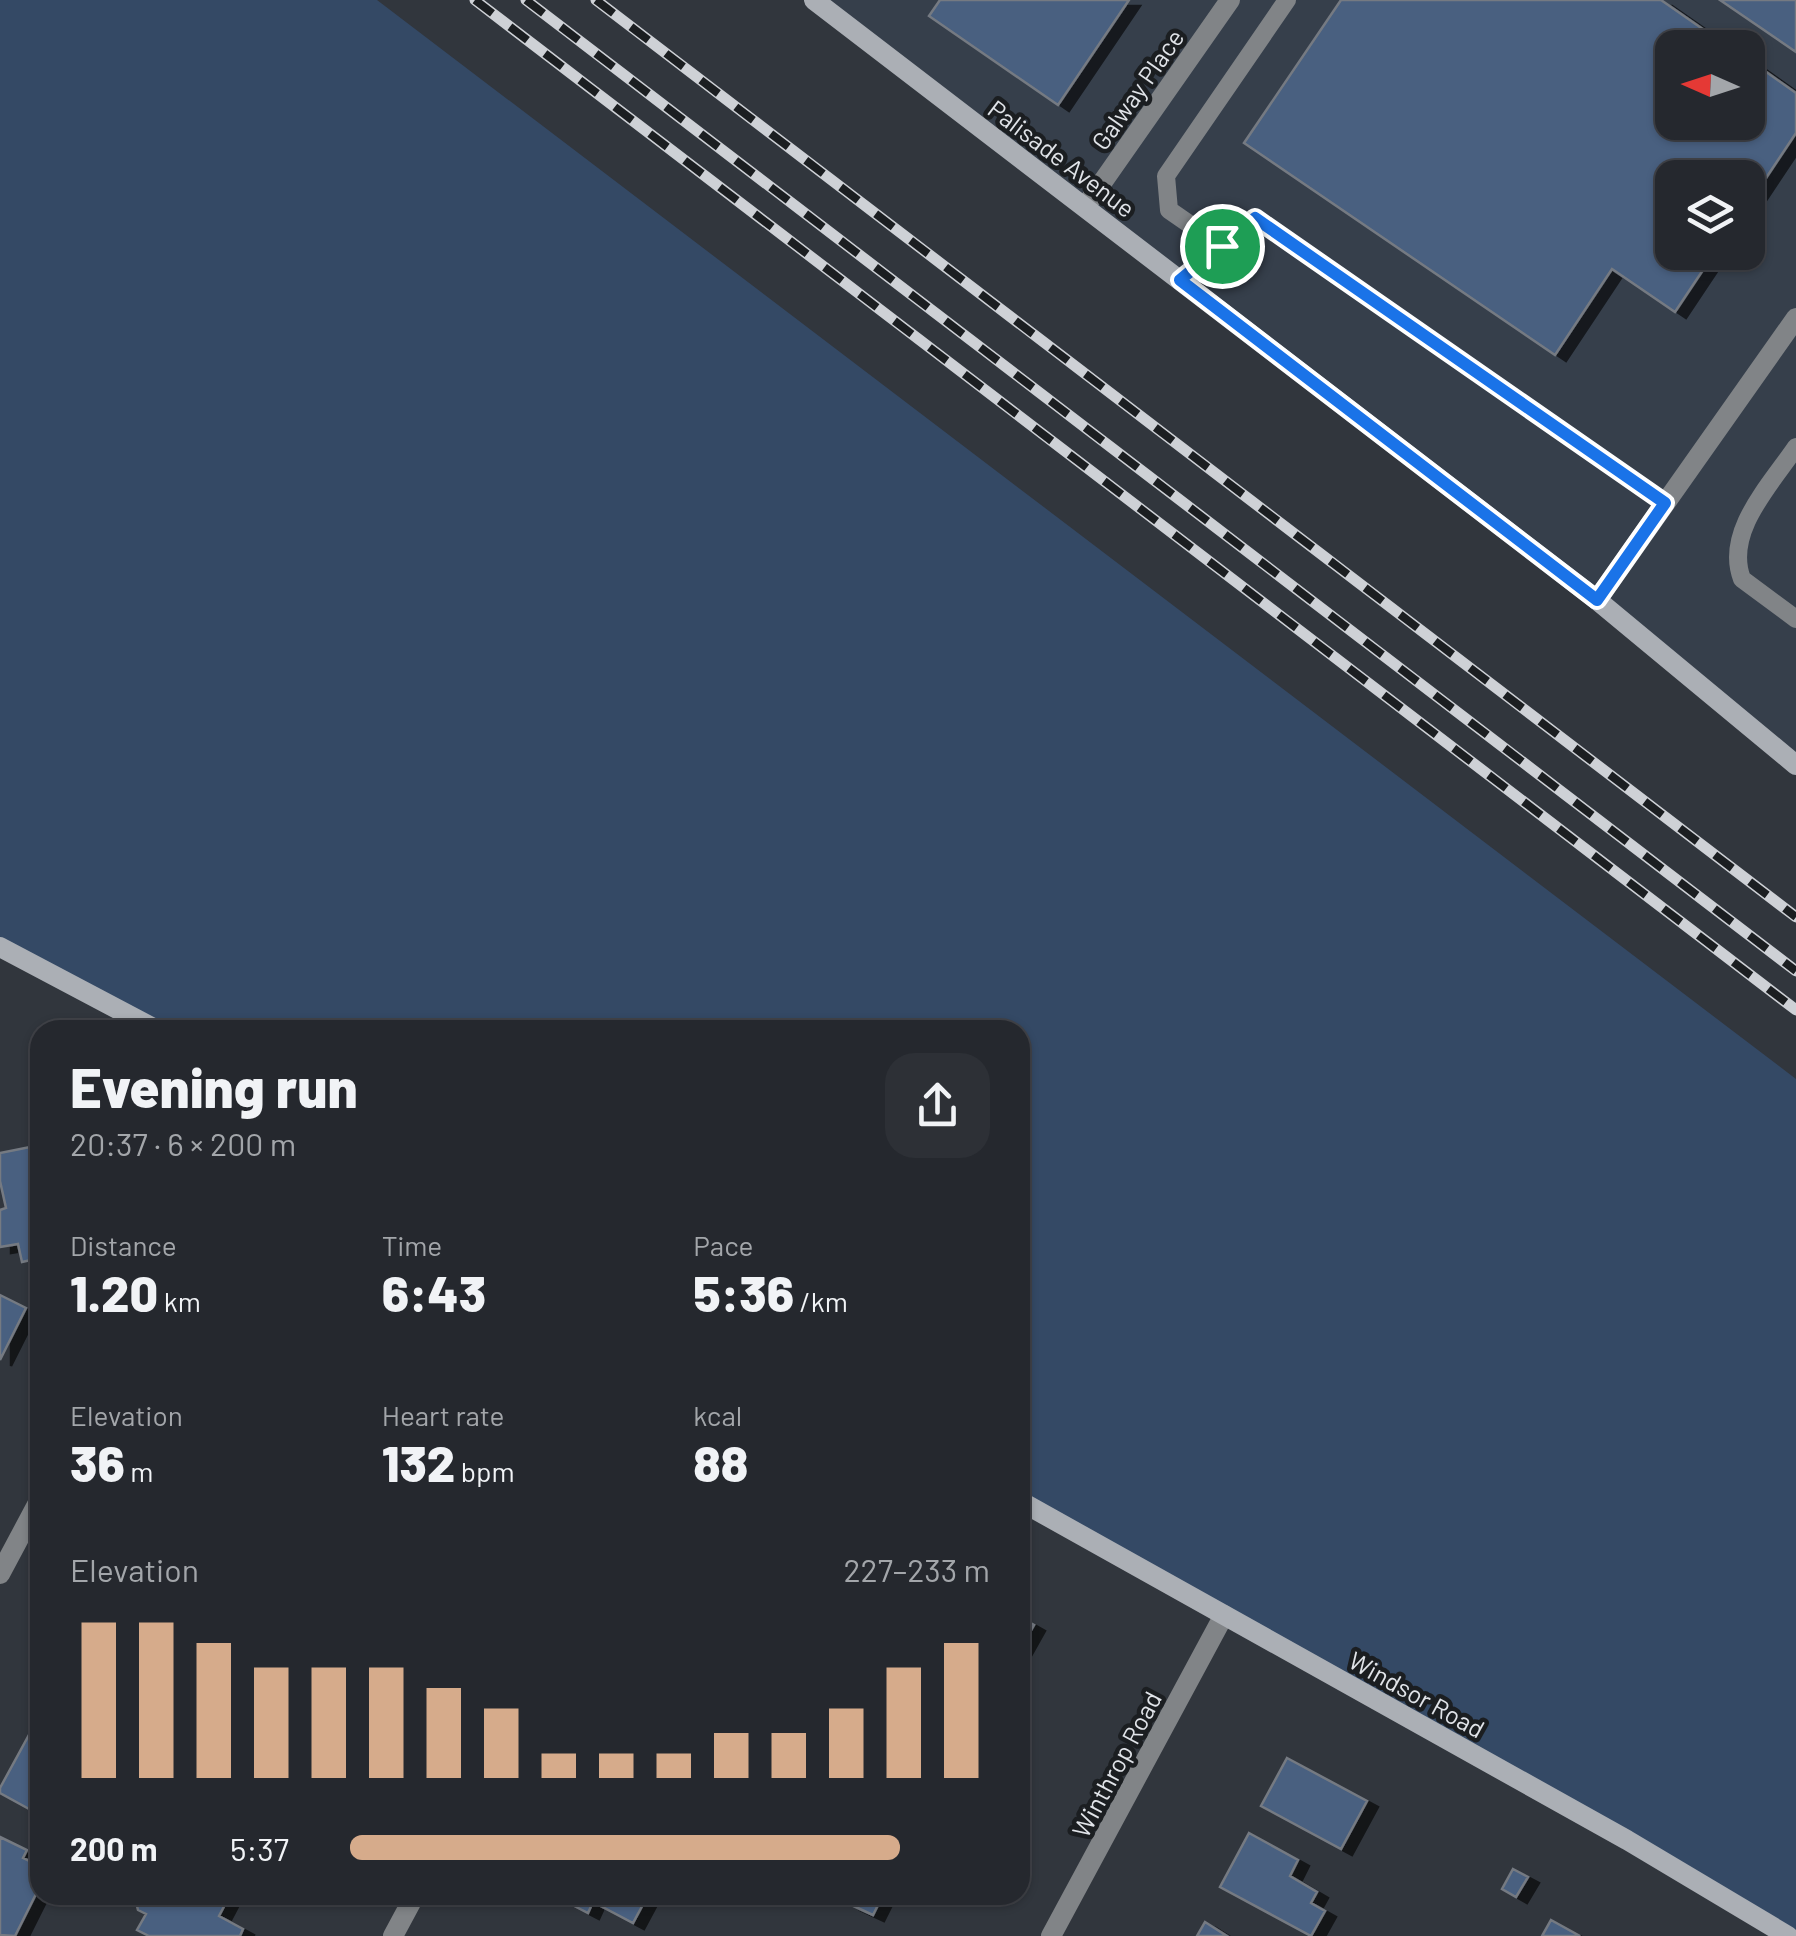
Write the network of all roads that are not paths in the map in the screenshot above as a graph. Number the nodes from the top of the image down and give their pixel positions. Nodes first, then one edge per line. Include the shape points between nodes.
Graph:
1 (814, 0) edge
2 (1230, 0) edge
3 (1287, 0) edge
4 (1084, 207) junction
5 (1222, 246) junction
6 (1180, 280) junction
7 (1796, 318) edge
8 (1796, 448) edge
9 (1665, 503) junction
10 (1597, 600) junction
11 (1796, 618) edge
12 (1796, 765) edge
13 (0, 946) edge
14 (137, 1020) edge
15 (1030, 1507) edge
16 (30, 1518) edge
17 (0, 1574) edge
18 (1224, 1615) junction
19 (410, 1905) edge
20 (1777, 1933) edge
21 (394, 1936) edge
22 (1051, 1936) edge

1 - 4 street, Palisade Avenue
2 - 4 street, Galway Place
3 - 5 lane via 1166,176 1168,210
4 - 6 street, Palisade Avenue
5 - 6 lane
5 - 9 lane via 1255,218
6 - 10 street, Palisade Avenue
7 - 9 street
8 - 11 lane via 1750,516 1738,559 1742,579
9 - 10 street
10 - 12 street, Palisade Avenue
13 - 14 street
15 - 18 street, Windsor Road
16 - 17 street
18 - 20 street, Windsor Road via 1627,1840
18 - 22 street, Winthrop Road
19 - 21 street

